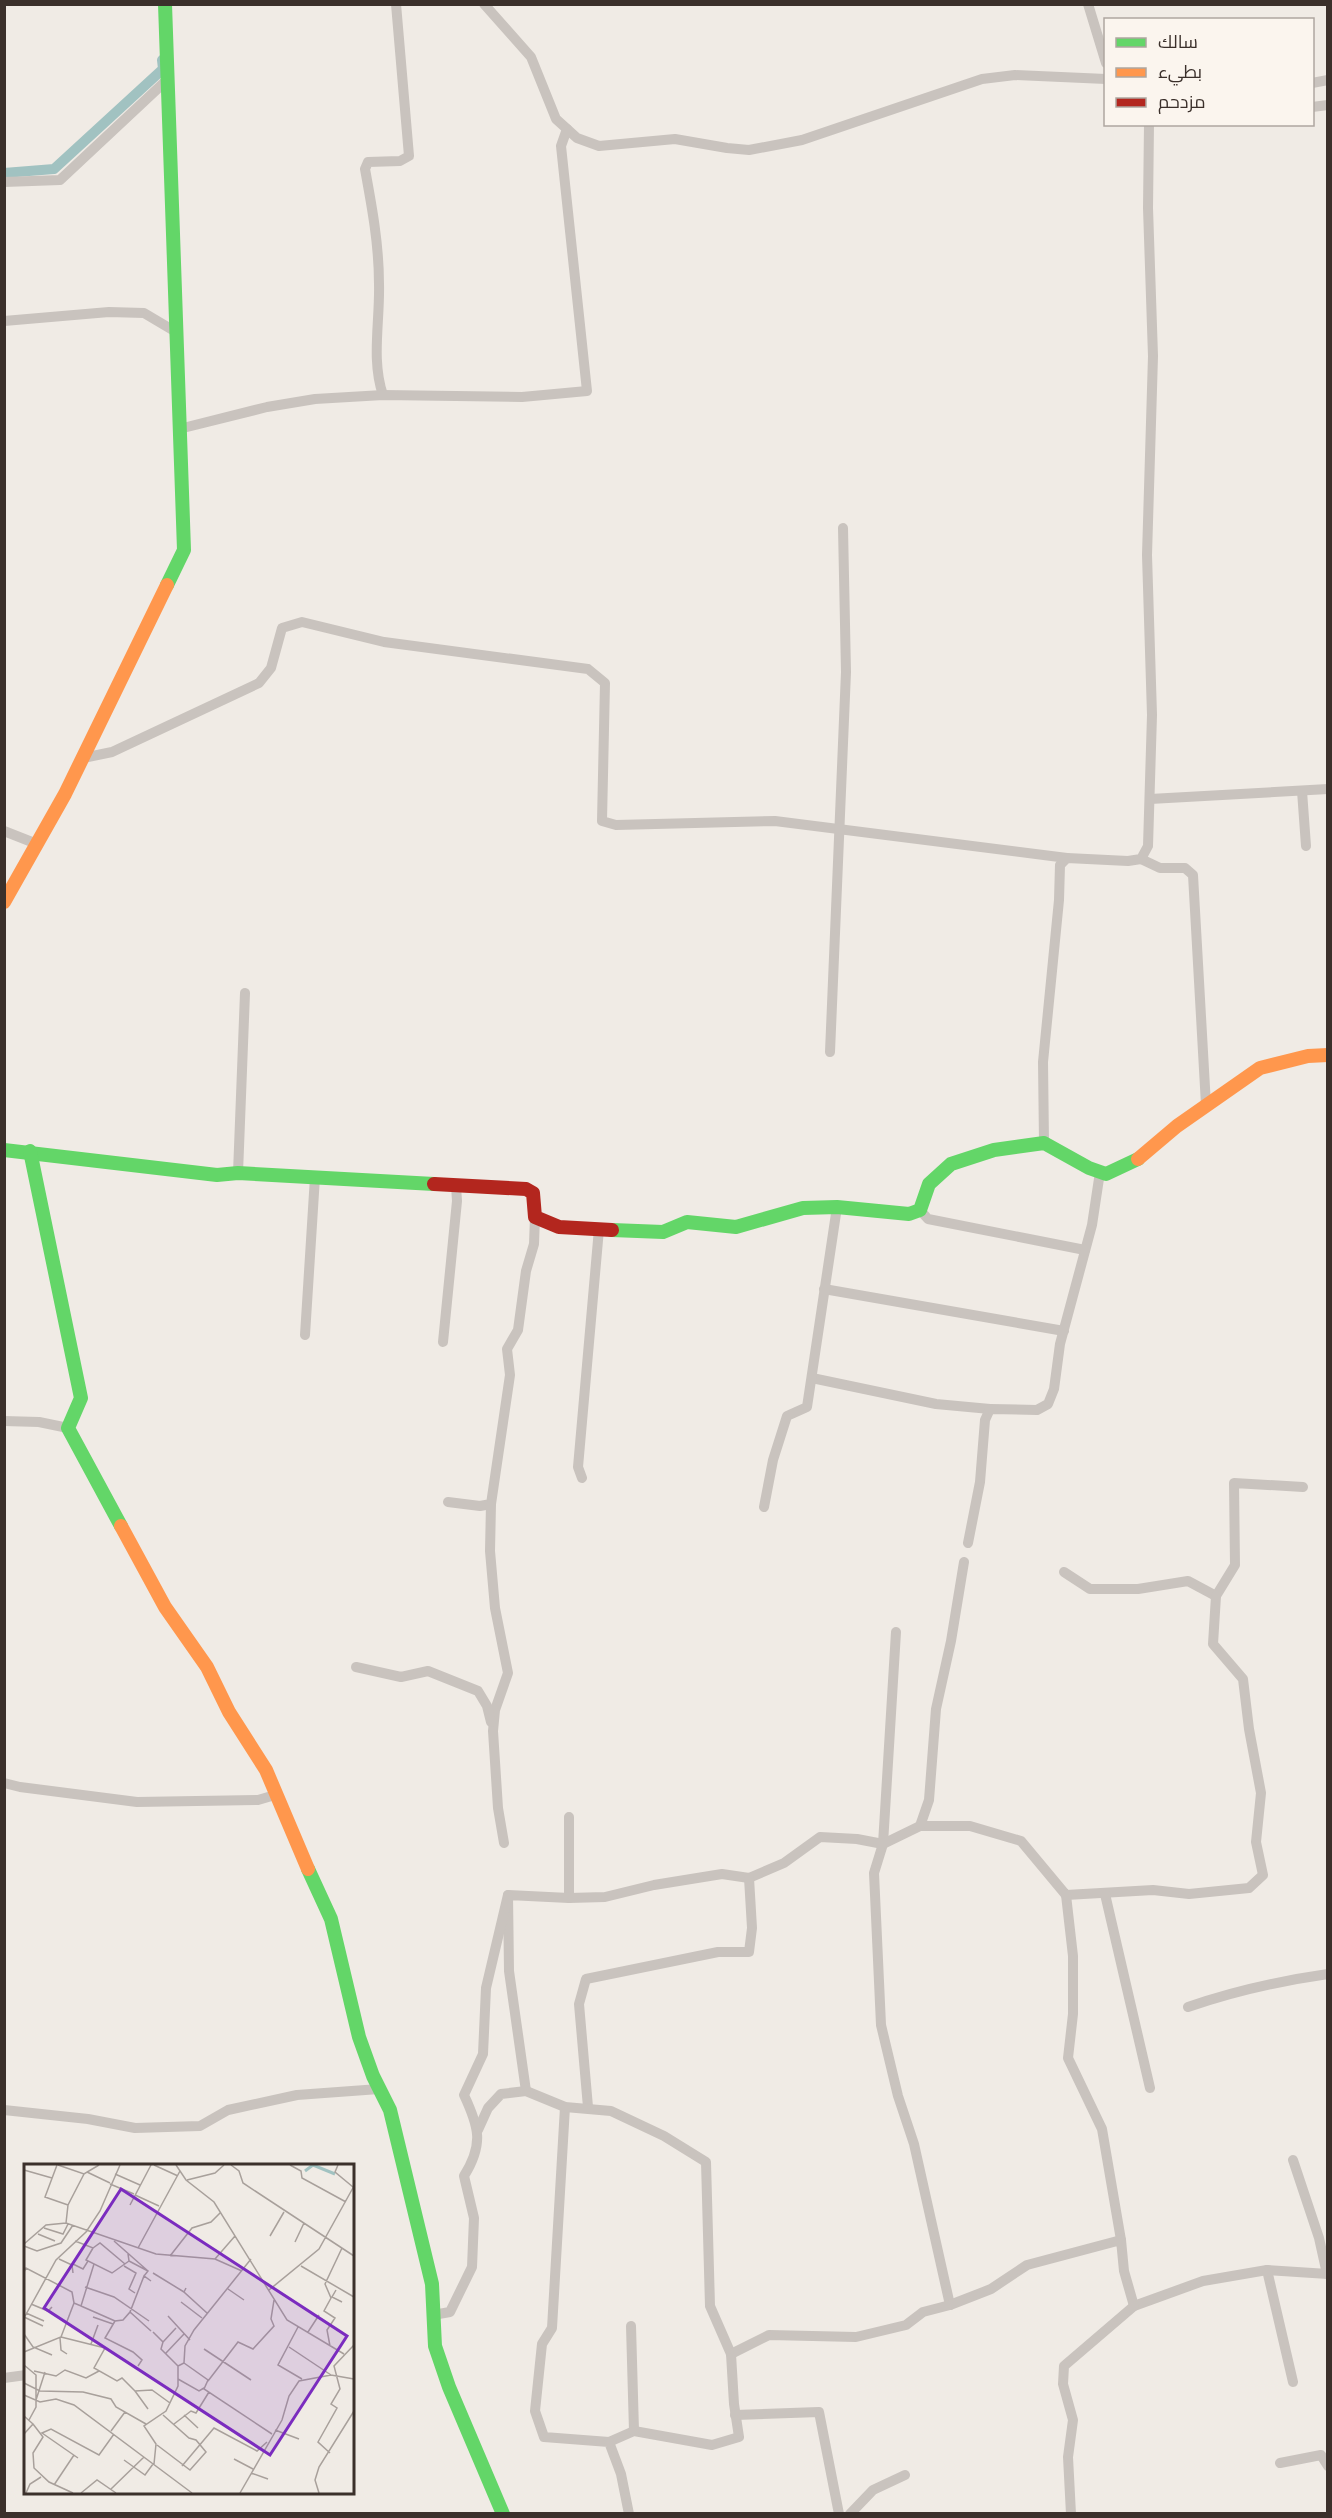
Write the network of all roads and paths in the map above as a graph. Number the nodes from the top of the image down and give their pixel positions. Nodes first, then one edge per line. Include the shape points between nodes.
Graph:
1 (165, 4) edge
2 (396, 4) edge
3 (484, 4) edge
4 (1088, 4) edge
5 (1104, 56) edge
6 (169, 78) junction
7 (1104, 79) edge
8 (1149, 126) edge
9 (567, 129) junction
10 (4, 182) edge
11 (4, 321) edge
12 (176, 332) junction
13 (383, 395) junction
14 (179, 429) junction
15 (843, 528) dead end
16 (83, 758) junction
17 (1328, 789) edge
18 (1302, 791) junction
19 (1150, 799) junction
20 (4, 831) edge
21 (841, 831) junction
22 (37, 844) junction
23 (1306, 846) dead end
24 (1067, 858) junction
25 (1141, 859) junction
26 (4, 902) edge
27 (244, 993) dead end
28 (830, 1052) dead end
29 (1328, 1055) edge
30 (1206, 1105) junction
31 (1044, 1143) junction
32 (4, 1150) edge
33 (30, 1151) junction
34 (1100, 1172) junction
35 (238, 1173) junction
36 (315, 1177) junction
37 (456, 1186) junction
38 (837, 1207) junction
39 (920, 1210) junction
40 (536, 1217) junction
41 (599, 1229) junction
42 (1085, 1250) junction
43 (824, 1289) junction
44 (1064, 1331) junction
45 (305, 1335) dead end
46 (443, 1342) dead end
47 (812, 1378) junction
48 (990, 1409) junction
49 (4, 1421) edge
50 (68, 1428) junction
51 (582, 1478) dead end
52 (1303, 1487) dead end
53 (448, 1502) dead end
54 (491, 1504) junction
55 (764, 1506) dead end
56 (968, 1543) dead end
57 (964, 1562) dead end
58 (1064, 1572) dead end
59 (1216, 1596) junction
60 (896, 1632) dead end
61 (356, 1667) dead end
62 (493, 1731) junction
63 (4, 1783) edge
64 (275, 1795) junction
65 (569, 1817) dead end
66 (920, 1826) junction
67 (504, 1843) dead end
68 (883, 1844) junction
69 (749, 1878) junction
70 (1105, 1894) junction
71 (508, 1895) junction
72 (1066, 1895) junction
73 (569, 1898) junction
74 (1328, 1974) edge
75 (1188, 2007) dead end
76 (1150, 2088) dead end
77 (379, 2089) junction
78 (526, 2091) junction
79 (565, 2107) junction
80 (588, 2107) junction
81 (4, 2110) edge
82 (478, 2130) junction
83 (1293, 2160) dead end
84 (1121, 2240) junction
85 (1267, 2270) junction
86 (1327, 2274) edge
87 (951, 2305) junction
88 (1134, 2306) junction
89 (433, 2315) junction
90 (631, 2326) dead end
91 (731, 2354) junction
92 (24, 2375) edge
93 (4, 2378) edge
94 (1293, 2382) dead end
95 (735, 2415) junction
96 (634, 2432) junction
97 (609, 2442) junction
98 (1280, 2463) dead end
99 (1328, 2466) edge
100 (905, 2475) dead end
101 (503, 2514) edge
102 (629, 2514) edge
103 (840, 2514) edge
104 (850, 2514) edge
105 (1071, 2514) edge

1 - 6 street
2 - 13 street via 408,156 400,161 368,162 365,169 376,233 376,375
3 - 9 street via 531,57 556,119
4 - 5 street
6 - 10 street via 60,180
6 - 12 street
7 - 9 street via 1015,75 982,79 802,140 749,150 675,139 599,146 577,138
8 - 19 street via 1153,356 1147,555 1152,715
9 - 13 street via 561,146 587,391 522,397
11 - 12 street via 144,313
12 - 14 street
13 - 14 street via 315,399
14 - 16 street via 184,550
15 - 21 street via 846,672
16 - 21 street via 112,752 259,683 271,668 282,628 302,622 384,642 588,669 605,683 602,821 616,825 775,821
16 - 22 street
17 - 18 street
18 - 19 street
18 - 23 street
19 - 25 street via 1148,846
20 - 22 street
21 - 24 street
21 - 28 street
22 - 26 street
24 - 25 street
24 - 31 street via 1060,865 1043,1062
25 - 30 street via 1160,868 1185,868 1194,875
27 - 35 street
29 - 30 street via 1260,1068
30 - 34 street via 1143,1157 1106,1174
31 - 34 street
31 - 39 street via 994,1150 951,1164 929,1184
32 - 33 street
33 - 35 street via 181,1172
33 - 50 street via 81,1398
34 - 42 street
35 - 36 street
36 - 37 street
36 - 45 street
37 - 40 street via 526,1189 533,1193
37 - 46 street
38 - 39 street via 909,1214
38 - 41 street via 803,1208 736,1227 687,1221 663,1232
38 - 43 street
39 - 42 street via 928,1218
40 - 41 street via 559,1227
40 - 54 street via 518,1330 507,1349 510,1375
41 - 51 street via 578,1467
42 - 44 street
43 - 44 street
43 - 47 street
44 - 48 street via 1048,1404 1037,1410
47 - 48 street via 936,1404
47 - 55 street via 807,1407 787,1416
48 - 56 street via 985,1420 980,1482
49 - 50 street
50 - 64 street via 165,1607 207,1667 229,1712 266,1770
52 - 59 street via 1234,1483 1234,1565
53 - 54 street
54 - 62 street via 495,1608 508,1673 495,1710
57 - 66 street via 936,1709 929,1800
58 - 59 street via 1090,1589 1188,1581
59 - 70 street via 1213,1644 1243,1679 1261,1793 1256,1842 1263,1875 1249,1888 1189,1894 1153,1890
60 - 68 street
61 - 62 street via 401,1677 428,1671 478,1691 487,1706
62 - 67 street
63 - 64 street via 137,1802 258,1800
64 - 77 street via 331,1919 359,2037
65 - 73 street
66 - 68 street
66 - 72 street via 970,1826 1021,1841
68 - 69 street via 819,1837 784,1863
68 - 87 street via 874,1873 881,2025 914,2144
69 - 73 street via 722,1874 605,1897
69 - 80 street via 749,1952 718,1952 586,1978 579,2004
70 - 72 street
70 - 76 street
71 - 73 street
71 - 78 street via 509,1971
71 - 82 street via 486,1988 483,2054 464,2095
72 - 84 street via 1073,1956 1068,2058 1102,2129
74 - 75 street via 1268,1983
77 - 81 street via 297,2095 228,2110 200,2126 135,2128
77 - 89 street via 390,2110 413,2199 432,2284
78 - 79 street
78 - 82 street via 501,2094 488,2108
79 - 80 street
79 - 97 street via 552,2328 542,2344 535,2411 544,2437
80 - 91 street via 611,2111 664,2136 706,2162 710,2306
82 - 89 street via 473,2161 464,2176 474,2218 472,2267 450,2312
83 - 86 street
84 - 87 street via 1027,2265 991,2289
84 - 88 street via 1124,2271
85 - 86 street
85 - 88 street via 1203,2281
85 - 94 street
87 - 91 street via 923,2312 906,2325 856,2337 769,2335
88 - 105 street via 1064,2366 1063,2384 1073,2420 1068,2457
89 - 101 street via 435,2346 449,2387
90 - 96 street
91 - 95 street
92 - 93 street
95 - 96 street via 739,2437 712,2445
95 - 103 street via 819,2412
96 - 97 street
97 - 102 street
98 - 99 street via 1321,2455
100 - 104 street via 873,2490

